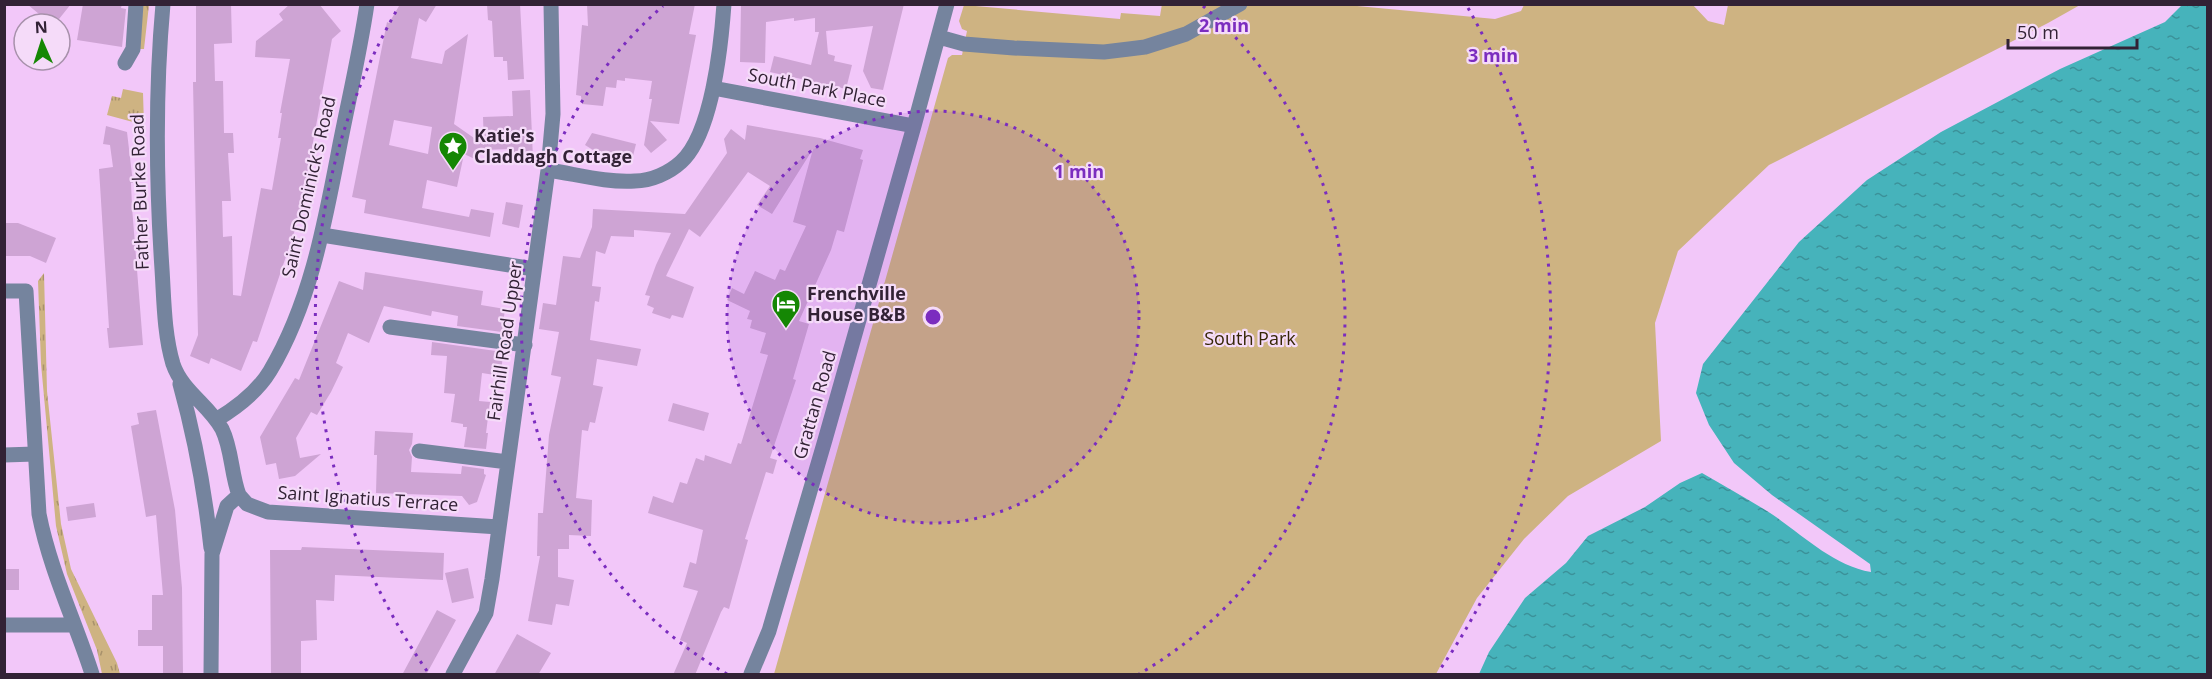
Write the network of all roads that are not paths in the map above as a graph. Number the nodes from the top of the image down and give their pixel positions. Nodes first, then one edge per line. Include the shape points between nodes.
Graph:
1 (136, 4) edge
2 (163, 4) edge
3 (367, 4) edge
4 (551, 4) edge
5 (724, 4) edge
6 (946, 4) edge
7 (1240, 4) edge
8 (939, 37) junction
9 (125, 63) dead end
10 (713, 88) junction
11 (915, 126) junction
12 (548, 170) junction
13 (322, 235) junction
14 (534, 269) junction
15 (4, 291) edge
16 (390, 327) dead end
17 (525, 345) junction
18 (179, 377) junction
19 (216, 420) junction
20 (419, 451) dead end
21 (35, 454) junction
22 (4, 455) edge
23 (508, 462) junction
24 (239, 495) junction
25 (499, 526) junction
26 (212, 554) junction
27 (4, 625) edge
28 (72, 625) junction
29 (92, 675) edge
30 (211, 675) edge
31 (453, 675) edge
32 (751, 675) edge

1 - 9 street via 133,49
2 - 18 street, Father Burke Road via 157,93 159,225 169,346
3 - 13 street, Saint Dominick's Road
4 - 12 street, Fairhill Road Upper via 553,114
5 - 10 street
6 - 8 street, Grattan Road
7 - 8 street via 1186,34 1129,50 1014,48 964,44
8 - 11 street, Grattan Road
10 - 11 street, South Park Place
10 - 12 street via 697,140 682,162 663,174 637,182
11 - 32 street, Grattan Road via 769,631
12 - 14 street, Fairhill Road Upper
13 - 14 street
13 - 19 street, Saint Dominick's Road via 308,284 269,372 250,395
14 - 17 street, Fairhill Road Upper
15 - 21 street via 26,291
16 - 17 street
17 - 23 street, Fairhill Road Upper
18 - 19 street, Father Burke Road
18 - 26 street, Father Burke Road via 206,504
19 - 24 street, Father Burke Road via 223,432
20 - 23 street
21 - 22 street
21 - 28 street via 44,542
23 - 25 street, Fairhill Road Upper
24 - 25 street, Saint Ignatius Terrace via 246,504 268,512
24 - 26 street, Father Burke Road via 227,506
25 - 31 street, Fairhill Road Upper via 486,613
26 - 30 street, Father Burke Road
27 - 28 street
28 - 29 street

